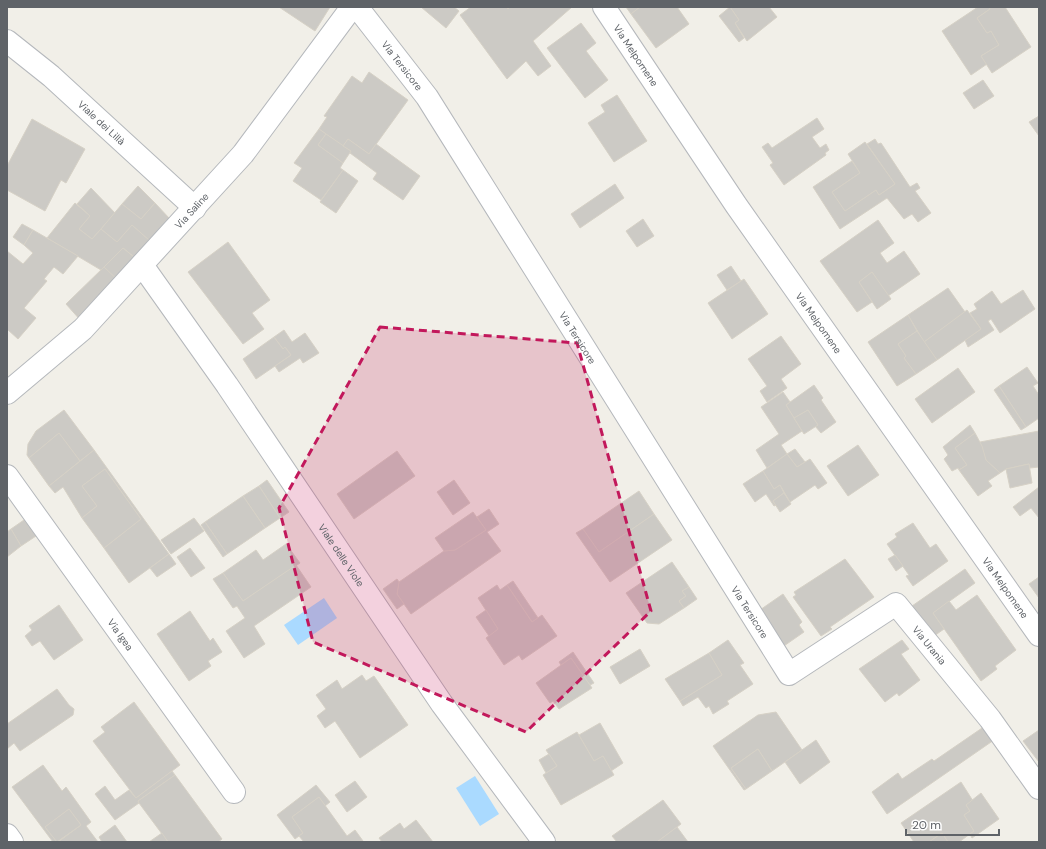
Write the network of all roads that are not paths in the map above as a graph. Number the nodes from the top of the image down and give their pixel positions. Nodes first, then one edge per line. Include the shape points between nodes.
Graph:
1 (352, 7) edge
2 (357, 7) edge
3 (604, 7) edge
4 (7, 41) edge
5 (195, 208) junction
6 (142, 265) junction
7 (7, 393) edge
8 (7, 476) edge
9 (1039, 635) edge
10 (789, 674) joint
11 (1039, 788) edge
12 (234, 792) dead end
13 (7, 835) edge
14 (12, 842) edge
15 (544, 842) edge

1 - 5 street, Via Saline via 257,137
2 - 10 street, Via Tersicore via 427,97
3 - 9 street, Via Melpomene via 736,205
4 - 5 street, Viale dei Lillà via 51,76
5 - 6 street, Via Saline
6 - 7 street, Via Saline via 83,329
6 - 15 street, Viale delle Viole via 227,385 442,704
8 - 12 street, Via Igea
10 - 11 street, Via Urania via 896,604 990,719
13 - 14 street

